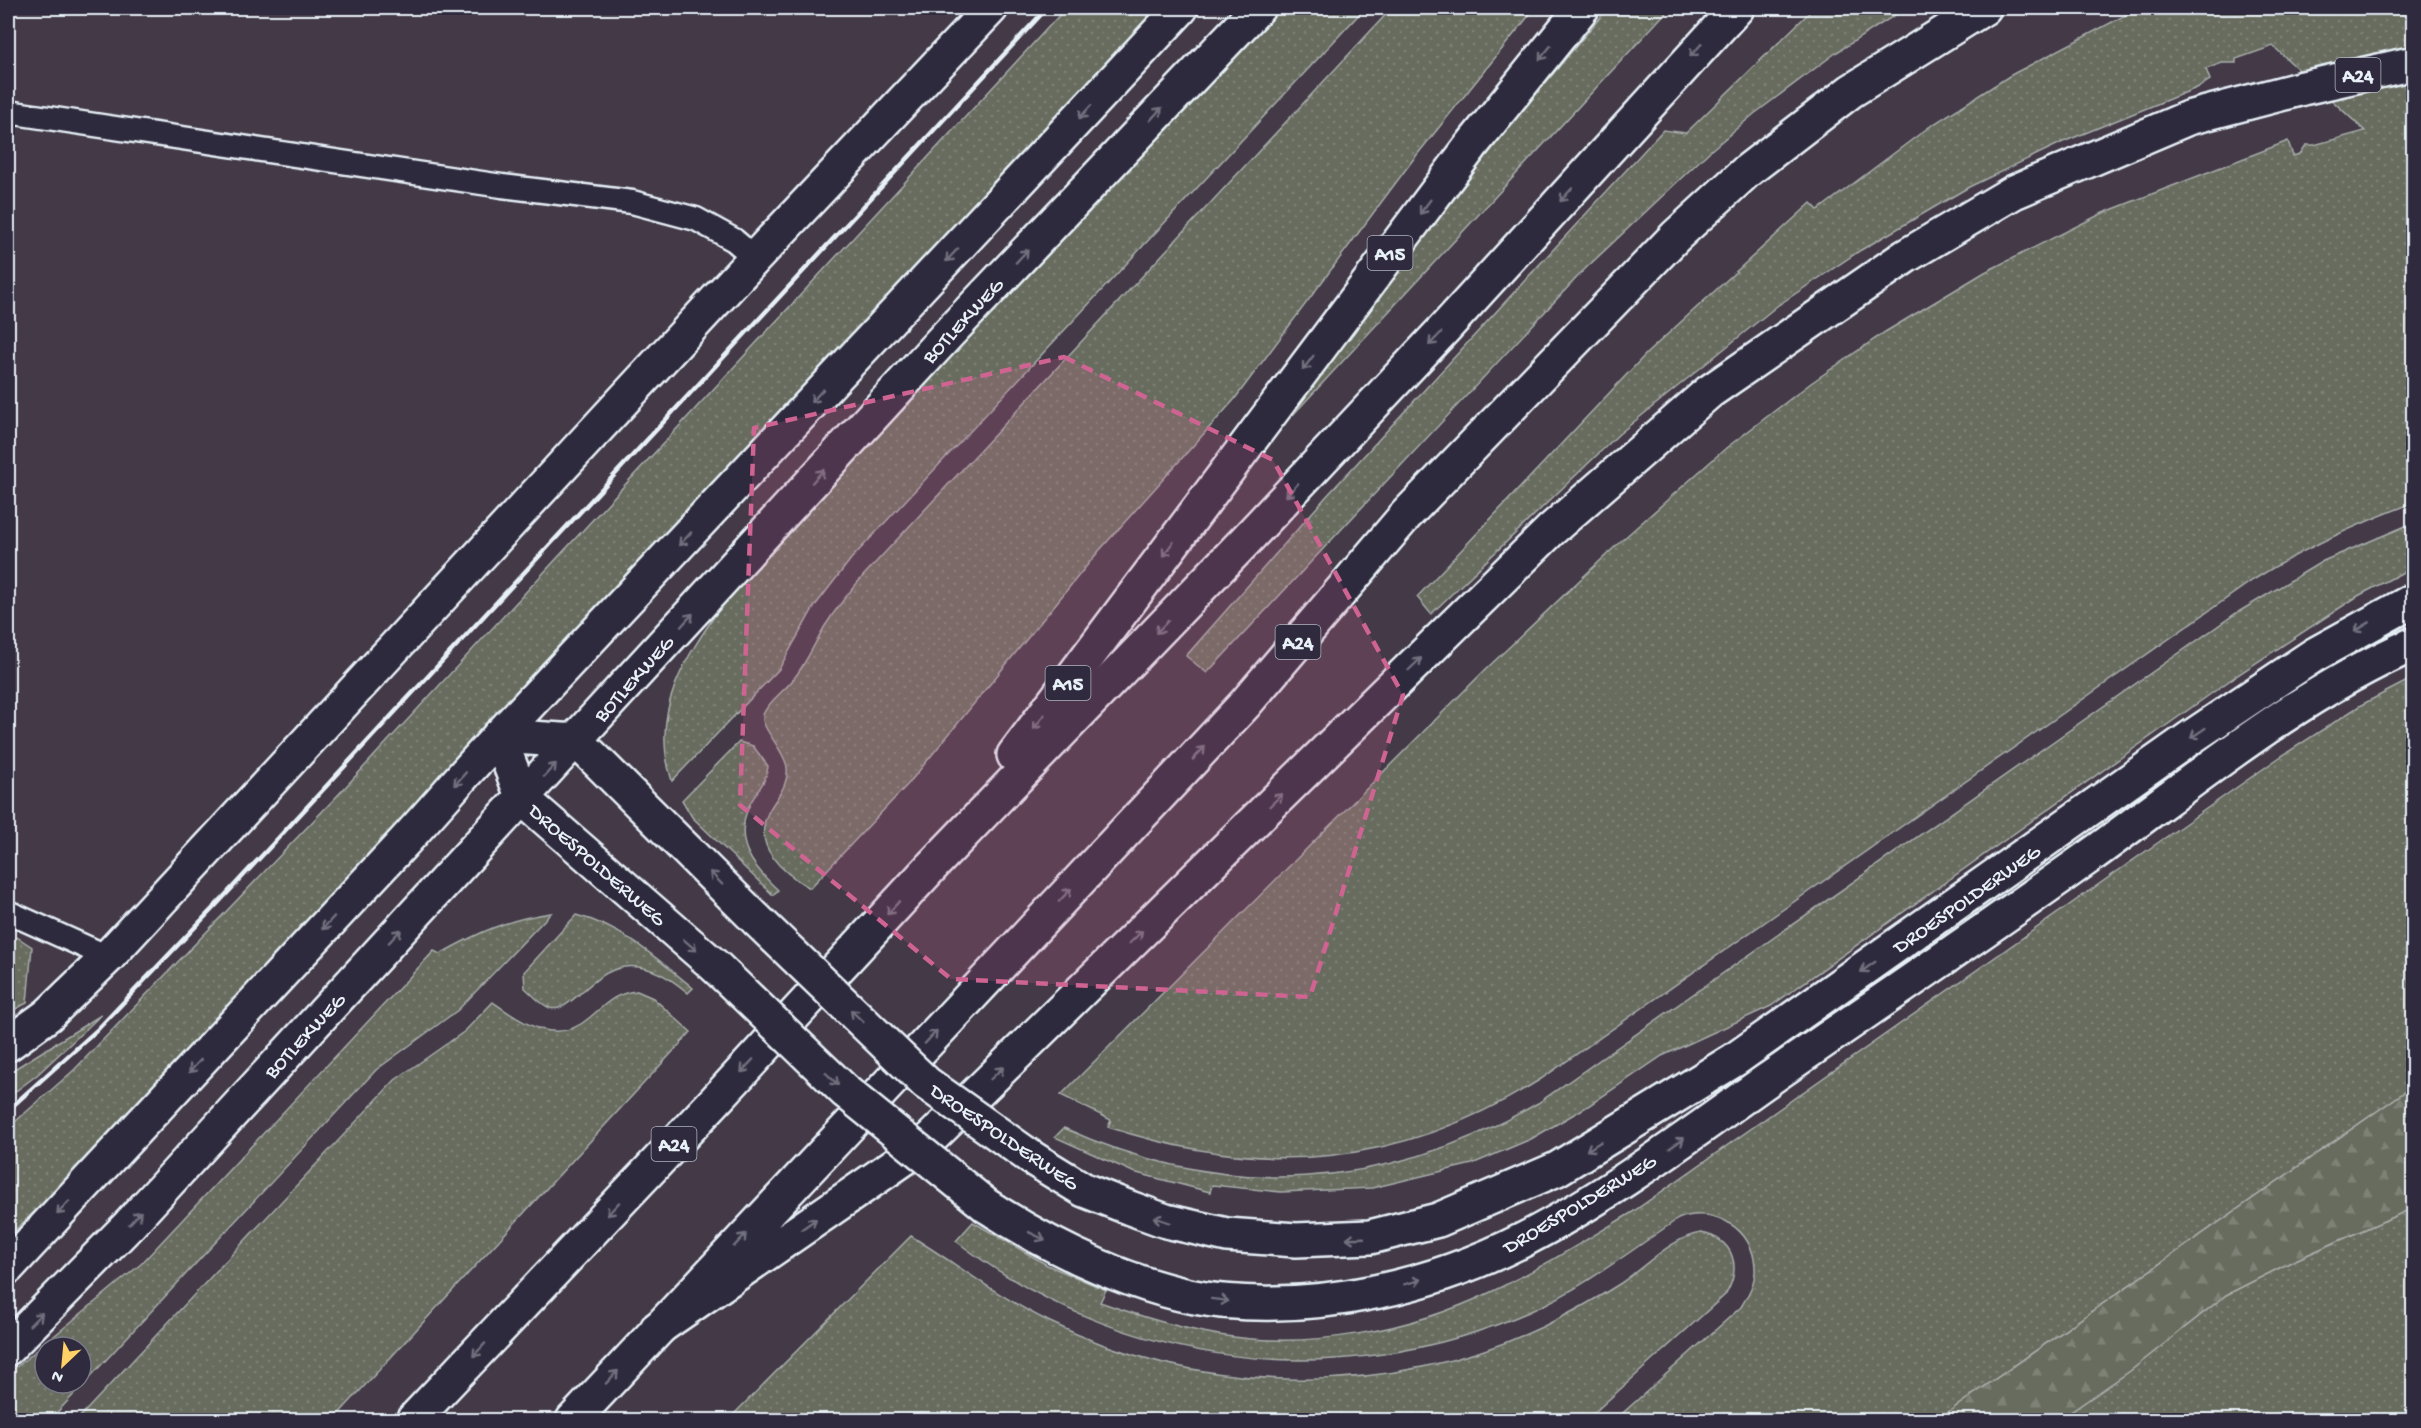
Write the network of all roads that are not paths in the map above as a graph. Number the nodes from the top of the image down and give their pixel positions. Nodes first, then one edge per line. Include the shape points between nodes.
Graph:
1 (991, 8) edge
2 (1181, 8) edge
3 (1258, 8) edge
4 (1582, 8) edge
5 (1737, 8) edge
6 (1984, 8) edge
7 (2414, 63) edge
8 (8, 112) edge
9 (755, 258) junction
10 (2414, 600) edge
11 (2414, 644) edge
12 (499, 736) junction
13 (576, 741) junction
14 (523, 799) junction
15 (933, 865) junction
16 (8, 912) edge
17 (108, 957) junction
18 (8, 1044) edge
19 (8, 1267) edge
20 (657, 1329) junction
21 (8, 1348) edge
22 (413, 1420) edge
23 (573, 1420) edge

1 - 9 main road
2 -> 12 main road
13 -> 3 main road, BOTLEKWEG via 948,334
4 -> 15 main road, A15 via 1464,155
5 -> 15 main road, A24 via 1446,327
20 -> 6 main road, A24 via 1245,704 1406,515 1676,236 1747,171 1851,91
20 -> 7 main road, A24 via 925,1144 1551,530 1709,392 1906,256 2013,192 2188,118
8 - 9 lane via 632,202 696,219 734,240
9 - 17 main road
10 -> 13 main road, DROESPOLDERWEG, bridge via 2314,656 2190,738 1734,1060 1557,1169 1438,1220 1370,1237 1296,1240 1227,1235 1166,1221 1084,1190 1032,1158 926,1083
14 -> 11 main road, DROESPOLDERWEG, bridge via 715,966 846,1092 987,1206 1023,1229 1147,1285 1220,1301 1300,1301 1366,1294 1463,1267 1526,1238 1638,1170 2314,697
12 - 13 main road
12 - 14 main road, DROESPOLDERWEG
12 -> 19 main road
14 -> 13 main road, BOTLEKWEG
21 -> 14 main road, BOTLEKWEG via 129,1225
15 -> 22 main road, A24
16 - 17 lane
17 - 18 main road via 48,1015
23 -> 20 main road, A24

